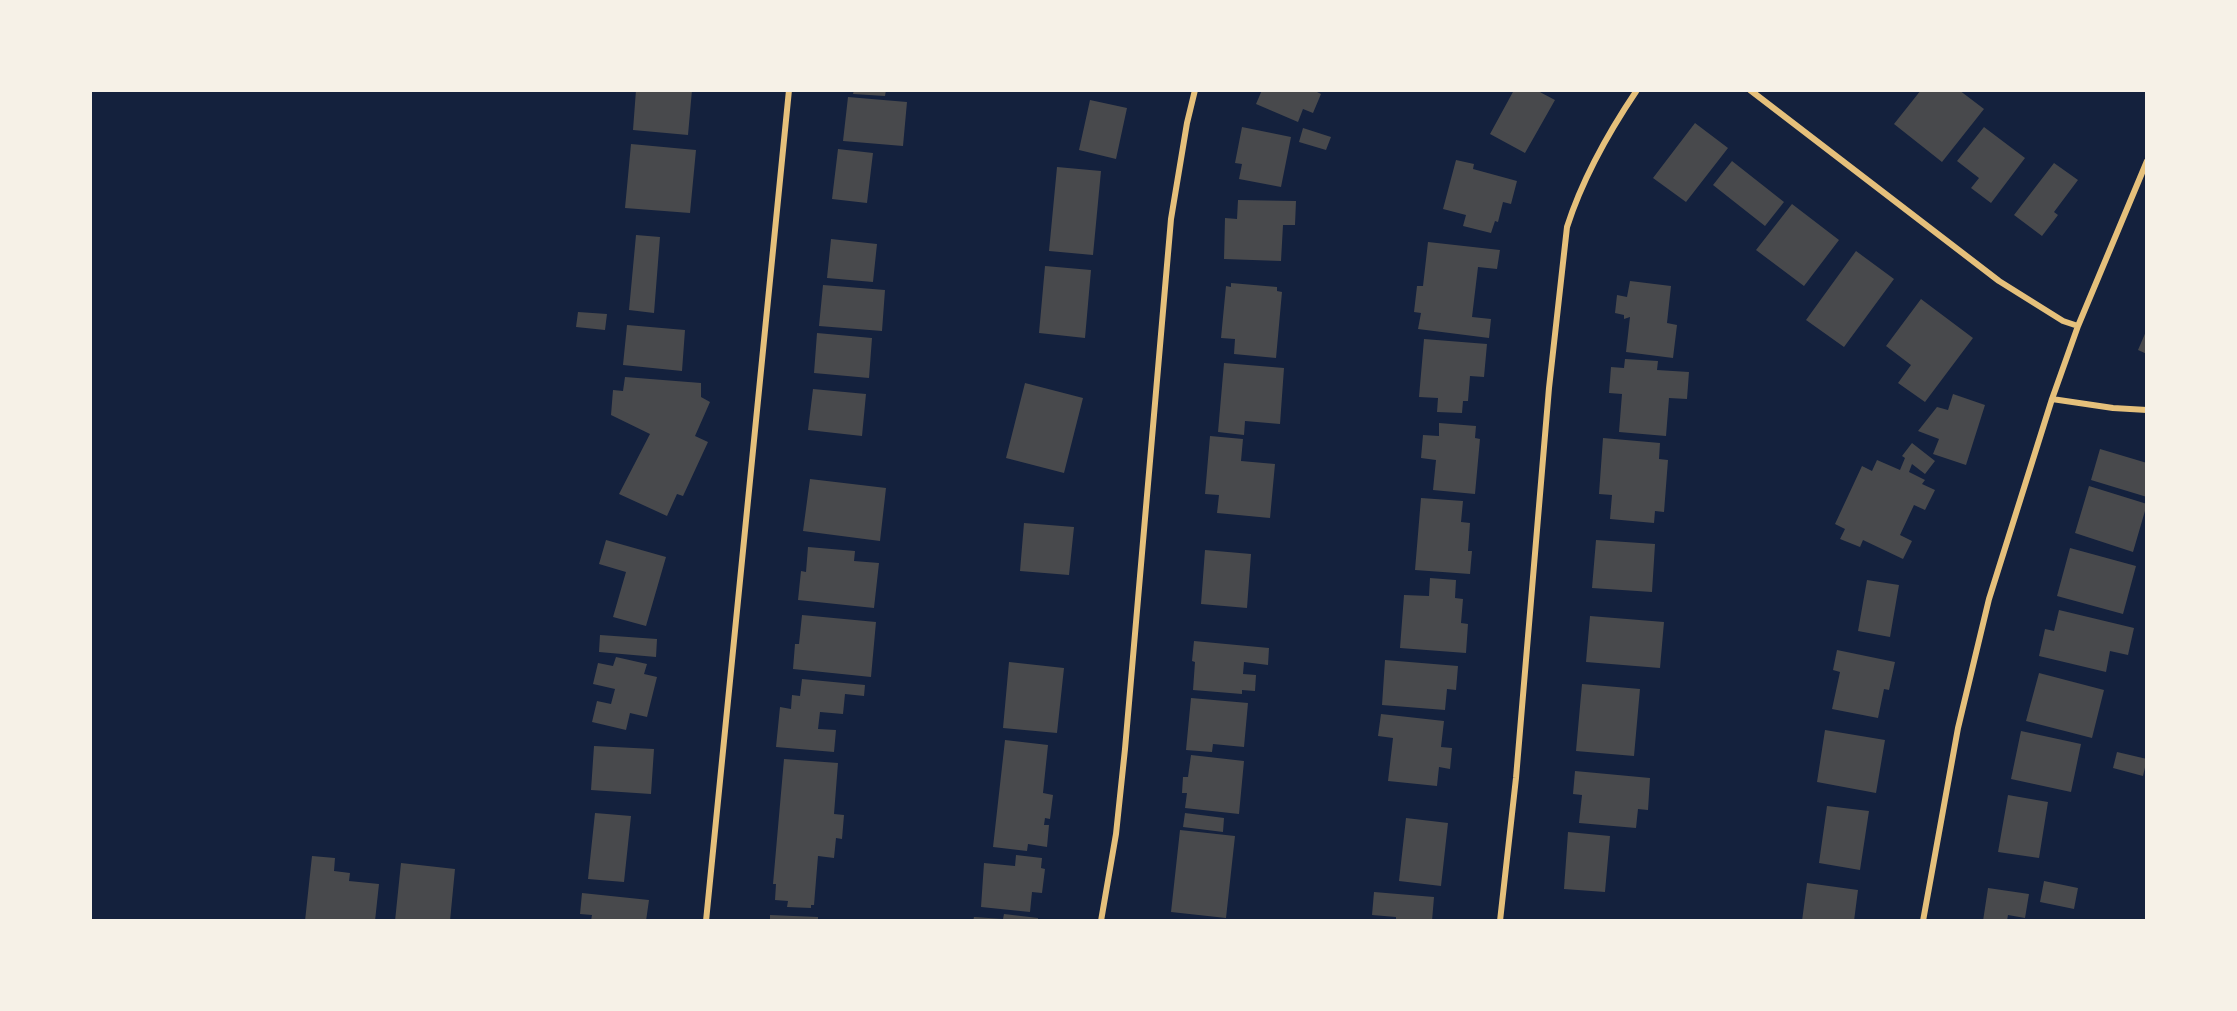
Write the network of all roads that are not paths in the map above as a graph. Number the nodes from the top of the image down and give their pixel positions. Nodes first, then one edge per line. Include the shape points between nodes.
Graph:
1 (789, 90) edge
2 (1195, 90) edge
3 (1637, 90) edge
4 (1750, 90) edge
5 (2147, 161) edge
6 (2078, 326) junction
7 (2052, 399) junction
8 (2147, 410) edge
9 (705, 921) edge
10 (1101, 921) edge
11 (1500, 921) edge
12 (1923, 921) edge

1 - 9 street
2 - 10 street via 1171,219 1125,749
3 - 11 street via 1597,152 1567,227
4 - 6 street via 1999,281 2063,321
5 - 6 street
6 - 7 street
7 - 8 street
7 - 12 street via 1989,599 1958,728

